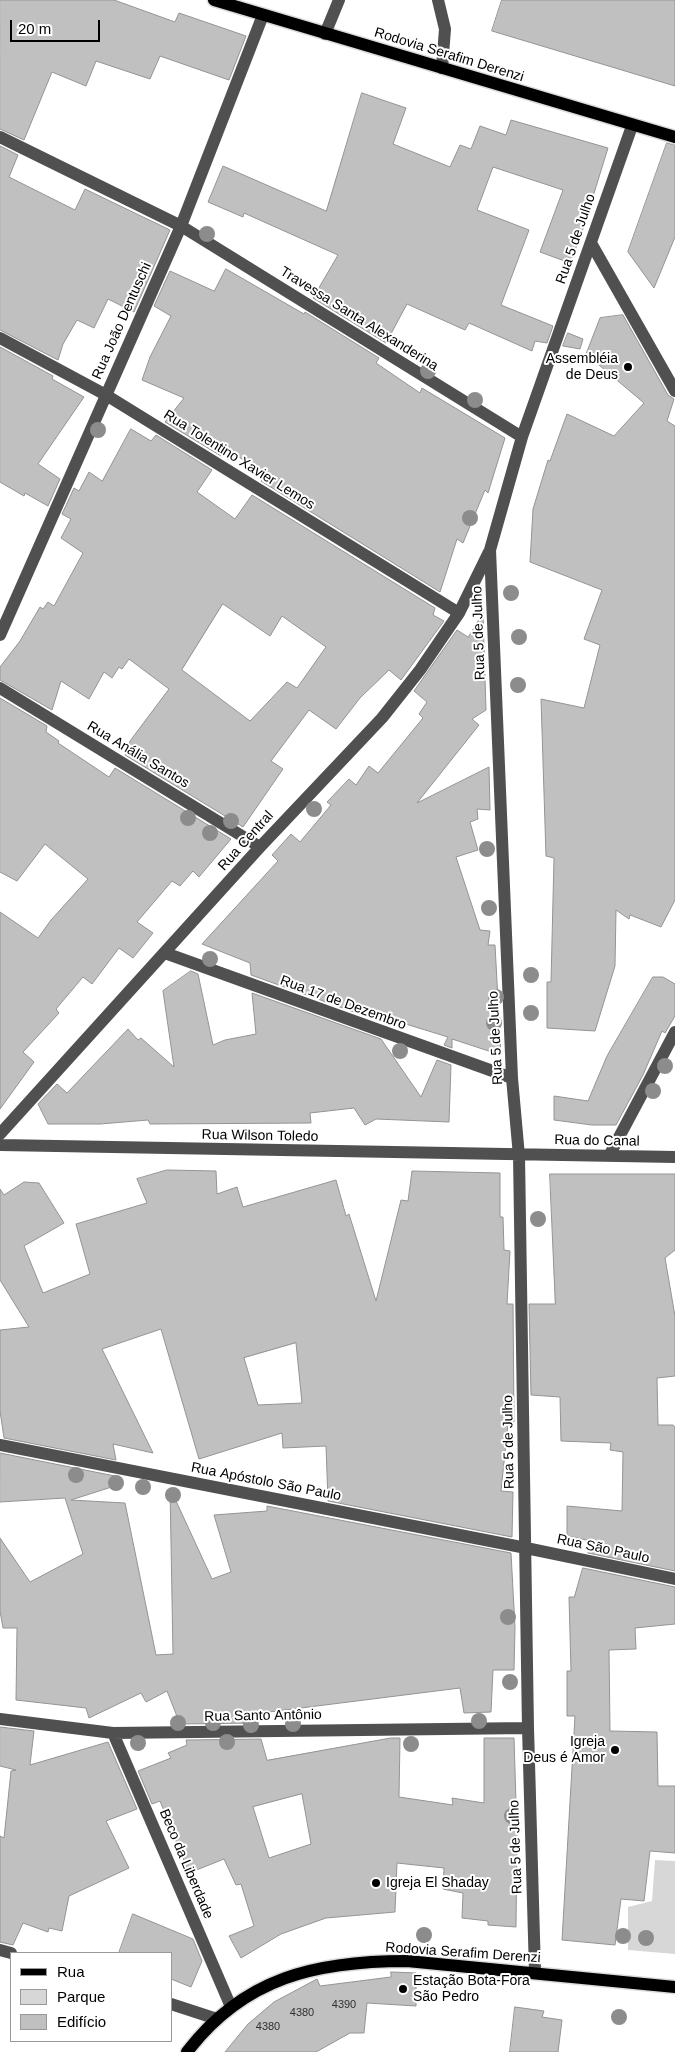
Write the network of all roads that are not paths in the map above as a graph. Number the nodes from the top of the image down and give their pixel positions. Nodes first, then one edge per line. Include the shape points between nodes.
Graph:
1 (214, 0) edge
2 (339, 0) edge
3 (438, 0) edge
4 (263, 15) junction
5 (325, 34) junction
6 (442, 68) junction
7 (632, 126) junction
8 (0, 137) edge
9 (675, 137) edge
10 (181, 226) junction
11 (591, 243) junction
12 (0, 338) edge
13 (675, 391) edge
14 (106, 395) junction
15 (522, 437) junction
16 (490, 550) junction
17 (459, 613) junction
18 (0, 636) edge
19 (0, 688) edge
20 (260, 847) junction
21 (165, 953) junction
22 (675, 1032) edge
23 (512, 1078) junction
24 (0, 1134) edge
25 (0, 1145) edge
26 (519, 1156) junction
27 (609, 1156) junction
28 (675, 1157) edge
29 (0, 1445) edge
30 (526, 1548) junction
31 (675, 1579) edge
32 (0, 1719) edge
33 (528, 1728) junction
34 (112, 1733) junction
35 (535, 1972) junction
36 (675, 1987) edge
37 (172, 2004) edge
38 (231, 2007) junction
39 (217, 2019) junction
40 (187, 2052) edge

1 - 4 main road, Rodovia Serafim Derenzi
2 - 5 street
3 - 6 street via 445,29
4 - 5 main road, Rodovia Serafim Derenzi
4 - 10 street, Rua João Dentuschi
5 - 6 main road, Rodovia Serafim Derenzi
6 - 7 main road, Rodovia Serafim Derenzi
7 - 9 main road, Rodovia Serafim Derenzi
7 - 11 street, Rua 5 de Julho
8 - 10 street, Travessa Santa Alexanderina
10 - 14 street, Rua João Dentuschi
10 - 15 street, Travessa Santa Alexanderina
11 - 13 street
11 - 15 street, Rua 5 de Julho
12 - 14 street, Rua Tolentino Xavier Lemos
14 - 17 street, Rua Tolentino Xavier Lemos
14 - 18 street, Rua João Dentuschi
15 - 16 street, Rua 5 de Julho
16 - 17 street, Rua Central
16 - 23 street, Rua 5 de Julho
17 - 20 street, Rua Central via 382,718
19 - 20 street, Rua Anália Santos
20 - 21 street, Rua Central
21 - 23 street, Rua 17 de Dezembro
21 - 24 street, Rua Central
22 - 27 street
23 - 26 street, Rua 5 de Julho
25 - 26 street, Rua Wilson Toledo
26 - 27 street, Rua do Canal
26 - 30 street, Rua 5 de Julho
27 - 28 street, Rua do Canal
29 - 30 street, Rua Apóstolo São Paulo
30 - 31 street, Rua São Paulo
30 - 33 street, Rua 5 de Julho
32 - 34 street, Rua Santo Antônio
33 - 34 street, Rua Santo Antônio
33 - 35 street, Rua 5 de Julho
34 - 38 street, Beco da Liberdade
35 - 36 main road, Rodovia Serafim Derenzi
35 - 38 main road, Rodovia Serafim Derenzi via 407,1961 324,1967 269,1984
37 - 39 street
38 - 39 main road, Rodovia Serafim Derenzi
39 - 40 main road, Rodovia Serafim Derenzi

